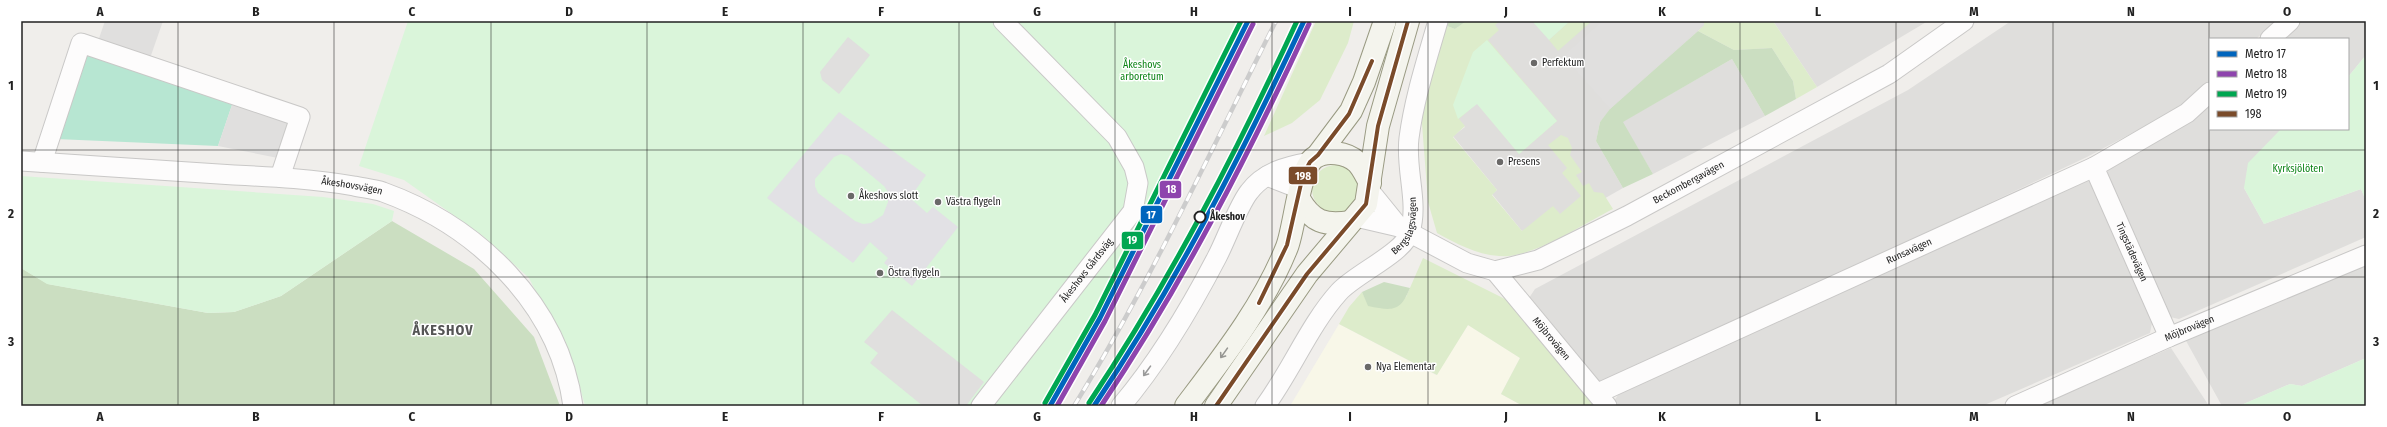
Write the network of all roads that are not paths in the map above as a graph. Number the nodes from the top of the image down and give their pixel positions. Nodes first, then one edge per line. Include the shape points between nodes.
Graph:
1 (1003, 21) edge
2 (1385, 21) edge
3 (1408, 21) edge
4 (1438, 21) edge
5 (1964, 21) edge
6 (2290, 21) edge
7 (2271, 38) edge
8 (2209, 93) edge
9 (1314, 159) junction
10 (21, 161) edge
11 (42, 162) junction
12 (2094, 167) junction
13 (1267, 176) junction
14 (280, 177) junction
15 (1370, 187) junction
16 (1299, 194) junction
17 (1353, 219) junction
18 (1404, 230) junction
19 (2366, 255) edge
20 (1495, 271) junction
21 (2169, 337) junction
22 (1602, 399) edge
23 (573, 406) edge
24 (981, 406) edge
25 (1122, 406) edge
26 (1186, 406) edge
27 (1216, 406) edge
28 (1264, 406) edge
29 (2015, 406) edge

1 - 24 street, Åkeshovs Gårdsväg via 1116,137 1134,167 1138,182 1132,211
2 - 9 main road via 1351,111
3 - 15 main road via 1378,126
4 - 18 street, Bergslagsvägen via 1423,73 1409,139 1412,212
5 - 20 street, Beckombergavägen via 1889,74 1627,216 1538,260
6 - 7 street
8 - 12 street, Runsavägen via 2187,113
9 - 13 street via 1283,167
9 - 15 main road via 1338,154 1350,157 1363,169
9 - 16 main road via 1303,175
10 - 11 street, Åkeshovsvägen
11 - 14 street, Åkeshovsvägen
11 - 14 street via 81,43 300,117
12 - 21 street, Tingstädevägen
12 - 22 street, Runsavägen
13 - 16 street
13 -> 25 street via 1249,192 1170,340
14 - 23 street, Åkeshovsvägen via 317,179 382,192 417,207 462,233 506,269 528,296 554,342 570,386
15 - 17 main road via 1366,204
15 - 18 street
16 - 17 main road via 1306,211 1318,220 1334,224
16 -> 26 main road via 1287,245 1262,298
17 - 18 street
17 - 27 main road via 1307,274
18 - 20 street via 1467,263
18 - 28 street, Bergslagsvägen via 1389,256 1366,269 1339,292
19 - 21 street, Möjbrovägen
20 - 22 street, Möjbrovägen
21 - 29 street, Möjbrovägen

